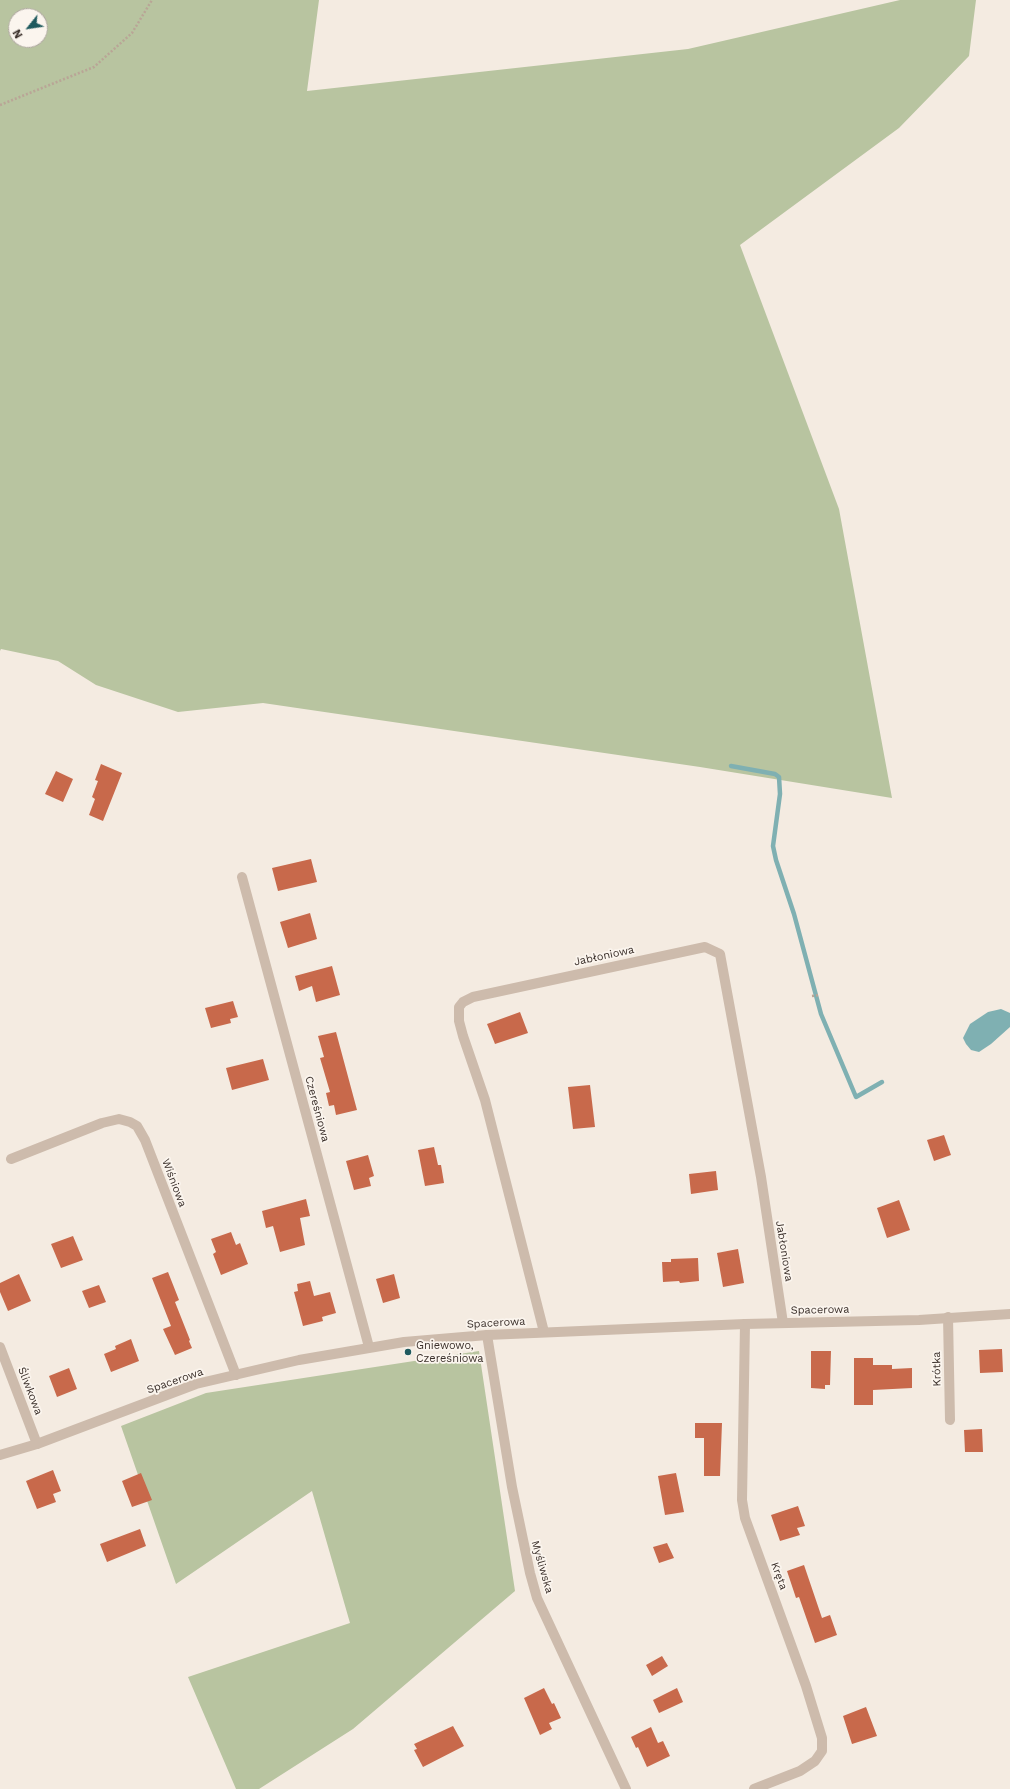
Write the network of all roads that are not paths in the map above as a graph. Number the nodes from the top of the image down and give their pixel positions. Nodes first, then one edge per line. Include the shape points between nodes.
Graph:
1 (242, 877) dead end
2 (11, 1159) dead end
3 (1010, 1314) edge
4 (948, 1317) junction
5 (783, 1323) junction
6 (745, 1324) junction
7 (544, 1332) junction
8 (487, 1335) junction
9 (0, 1347) edge
10 (369, 1347) junction
11 (236, 1375) junction
12 (950, 1420) dead end
13 (36, 1444) junction
14 (0, 1455) edge
15 (626, 1789) edge
16 (754, 1789) edge

1 - 10 street, Czereśniowa
2 - 11 street, Wiśniowa via 102,1123 119,1119 137,1126 145,1140
3 - 4 street, Spacerowa
4 - 5 street, Spacerowa
4 - 12 street, Krótka
5 - 6 street, Spacerowa
5 - 7 street, Jabłoniowa via 761,1177 720,954 705,947 473,997 459,1007 459,1021 485,1100
6 - 7 street, Spacerowa
6 - 16 street, Kręta via 742,1500 745,1518 801,1671 822,1738 822,1751 815,1761 800,1771
7 - 8 street, Spacerowa
8 - 10 street, Spacerowa
8 - 15 street, Myśliwska via 513,1495 530,1573 538,1598
9 - 13 street, Śliwkowa
10 - 11 street, Spacerowa
11 - 13 street, Spacerowa via 196,1384
13 - 14 street, Spacerowa

